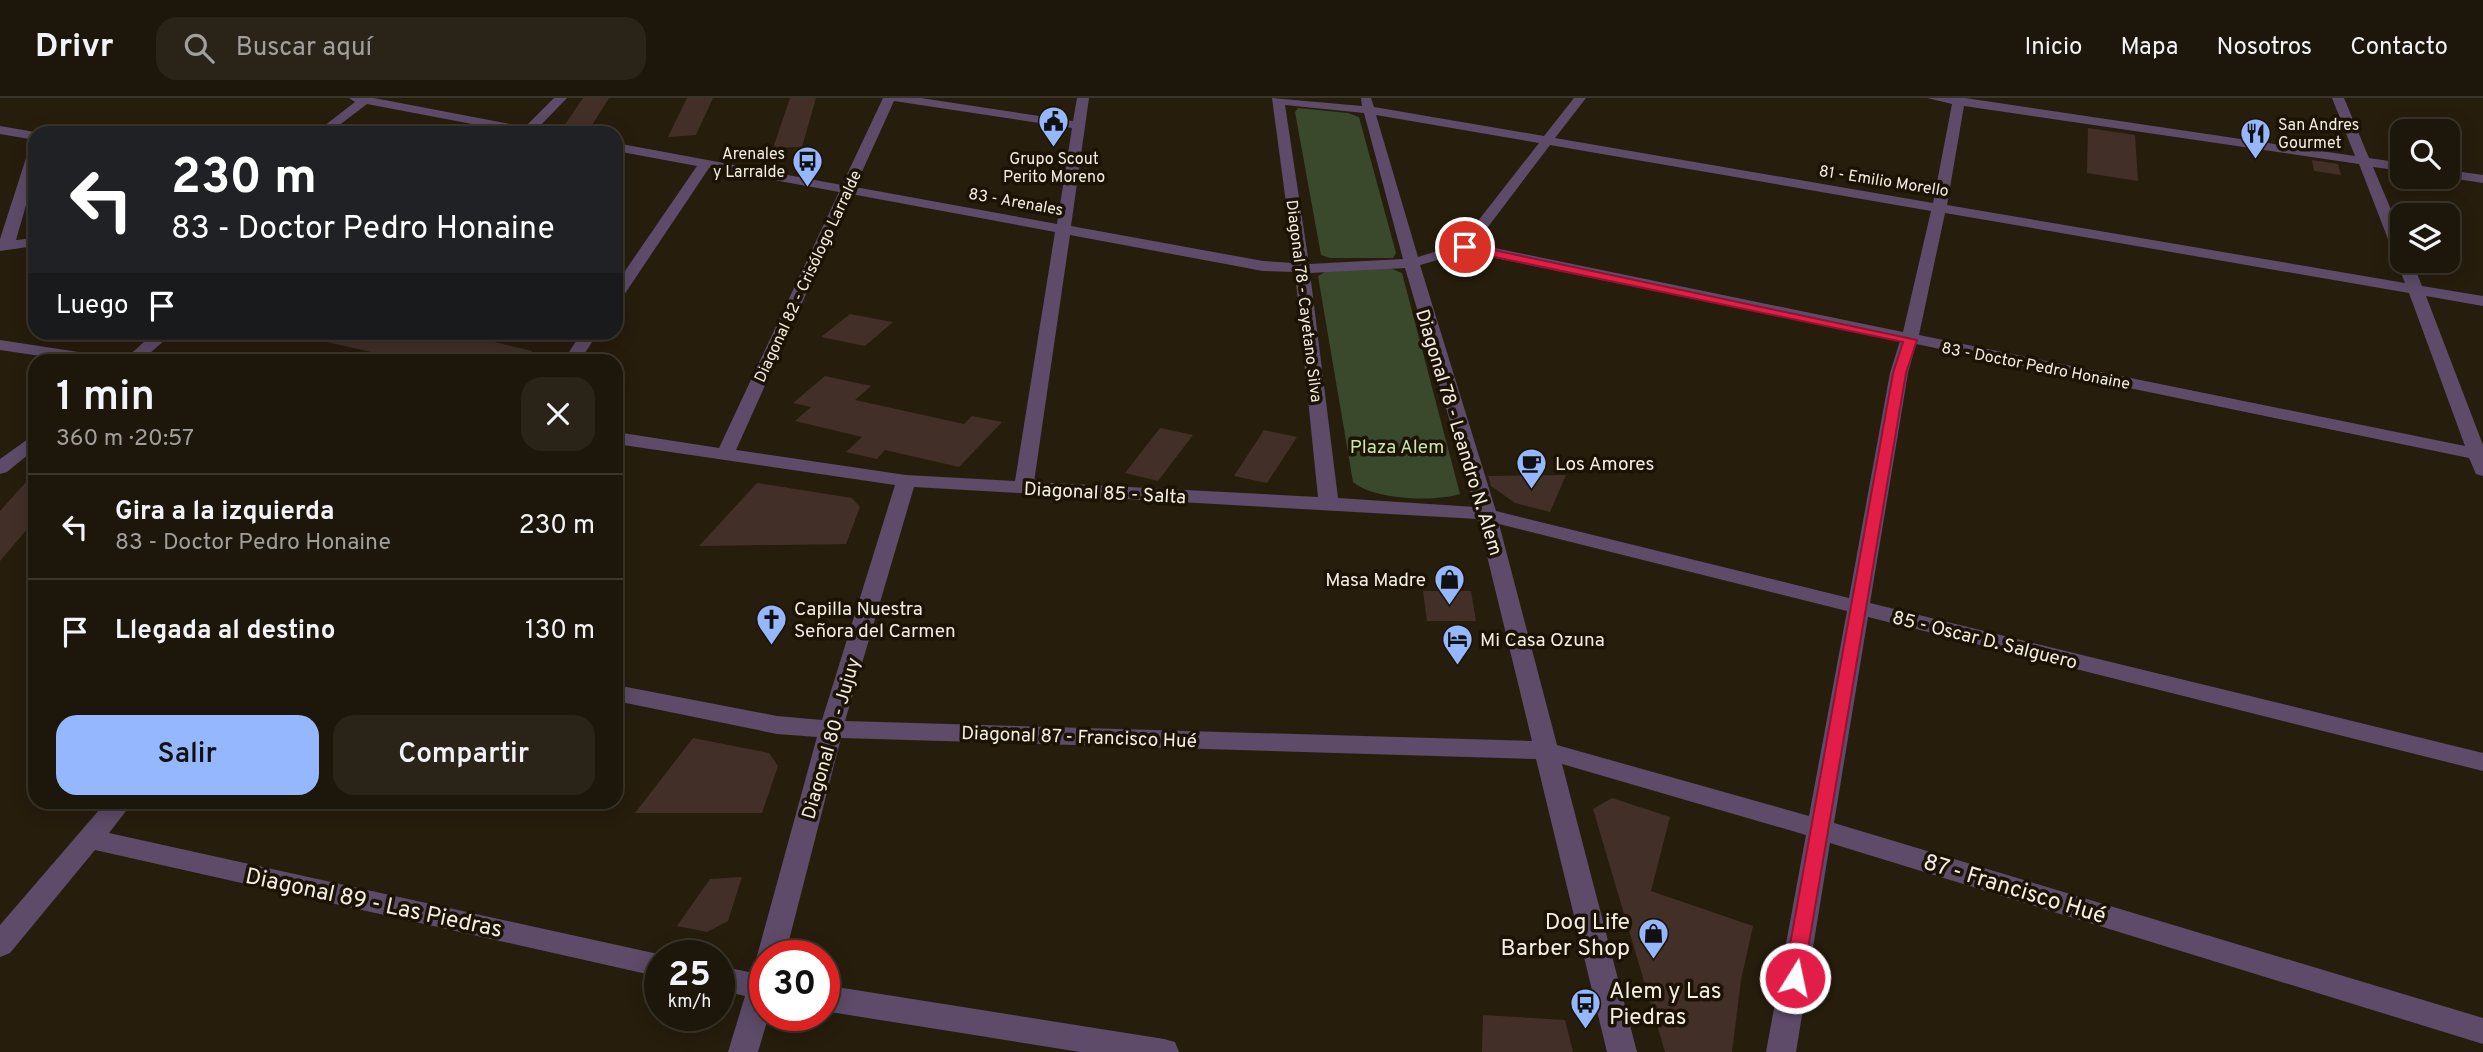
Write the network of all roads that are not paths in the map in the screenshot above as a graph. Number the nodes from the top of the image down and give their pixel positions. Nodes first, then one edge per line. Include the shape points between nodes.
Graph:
1 (561, 98) edge
2 (889, 98) edge
3 (897, 98) edge
4 (1083, 98) edge
5 (1580, 98) edge
6 (1934, 98) edge
7 (2339, 98) edge
8 (362, 99) edge
9 (1278, 100) edge
10 (1959, 100) edge
11 (1366, 104) edge
12 (1078, 125) junction
13 (329, 126) edge
14 (500, 126) edge
15 (536, 126) edge
16 (0, 131) edge
17 (28, 135) edge
18 (1549, 140) junction
19 (623, 148) edge
20 (2364, 161) junction
21 (706, 163) junction
22 (2390, 165) edge
23 (28, 166) edge
24 (2460, 176) edge
25 (2483, 179) edge
26 (847, 188) junction
27 (1941, 208) junction
28 (2390, 224) edge
29 (1065, 228) junction
30 (28, 243) edge
31 (1, 247) edge
32 (1465, 247) junction
33 (1411, 263) junction
34 (1303, 268) junction
35 (2410, 273) edge
36 (623, 285) edge
37 (2417, 290) junction
38 (2483, 301) edge
39 (156, 340) edge
40 (1910, 340) junction
41 (0, 345) edge
42 (59, 354) edge
43 (139, 354) edge
44 (623, 439) edge
45 (28, 446) edge
46 (725, 454) junction
47 (2481, 460) edge
48 (0, 468) edge
49 (906, 481) junction
50 (1024, 487) junction
51 (1329, 505) junction
52 (1487, 515) junction
53 (1858, 607) junction
54 (623, 694) edge
55 (831, 729) junction
56 (1545, 750) junction
57 (2483, 762) edge
58 (114, 809) edge
59 (1822, 830) junction
60 (89, 839) junction
61 (775, 940) edge
62 (0, 945) edge
63 (644, 961) edge
64 (840, 1001) edge
65 (750, 1031) edge
66 (2483, 1031) edge
67 (743, 1052) edge
68 (1164, 1052) edge
69 (1622, 1052) edge
70 (1781, 1052) edge

1 - 15 street
2 - 26 street, Diagonal 82 - Crisólogo Larralde
3 - 12 street
4 - 12 street
5 - 18 street
6 - 10 street
7 - 20 street
8 - 13 street
8 - 14 street
9 - 11 street, 81 - Emilio Morello
9 - 34 street, Diagonal 78 - Cayetano Silva
10 - 20 street
10 - 27 street
11 - 18 street, 81 - Emilio Morello
11 - 33 street, Diagonal 78 - Leandro N. Alem
12 - 29 street
16 - 17 street
18 - 27 street, 81 - Emilio Morello
18 - 32 street
19 - 21 street, 83 - Arenales
20 - 22 street
20 - 28 street
21 - 26 street, 83 - Arenales
21 - 36 street
23 - 31 street via 16,191 9,239
24 - 25 street
26 - 29 street, 83 - Arenales
26 - 46 street, Diagonal 82 - Crisólogo Larralde
27 - 37 street, 81 - Emilio Morello
27 - 40 street
29 - 34 street, 83 - Arenales via 1263,266
29 - 50 street
30 - 31 street
32 - 33 street, 83 - Arenales via 1444,257
32 - 40 street, 83 - Doctor Pedro Honaine
33 - 34 street, 83 - Arenales
33 - 52 street, Diagonal 78 - Leandro N. Alem
34 - 51 street, Diagonal 78 - Cayetano Silva
35 - 37 street
37 - 38 street, 81 - Emilio Morello
37 - 47 street
39 - 43 street
40 - 47 street, 83 - Doctor Pedro Honaine
40 - 53 street via 1899,373
41 - 42 street
44 - 46 street, Diagonal 85 - Salta
45 - 48 street
46 - 49 street, Diagonal 85 - Salta
49 - 50 street, Diagonal 85 - Salta
49 - 55 street, Diagonal 80 - Jujuy
50 - 51 street, Diagonal 85 - Salta
51 - 52 street, Diagonal 85 - Salta
52 - 53 street, 85 - Oscar D. Salguero
52 - 56 street, Diagonal 78 - Leandro N. Alem
53 - 57 street, 85 - Oscar D. Salguero
53 - 59 street
54 - 55 street, Diagonal 87 - Francisco Hué via 777,725
55 - 56 street, Diagonal 87 - Francisco Hué
55 - 61 street, Diagonal 80 - Jujuy
56 - 59 street, 87 - Francisco Hué
56 - 69 street, Diagonal 78 - Leandro N. Alem
58 - 60 street
59 - 66 street, 87 - Francisco Hué
59 - 70 street
60 - 62 street
60 - 63 street, Diagonal 89 - Las Piedras
64 - 68 street
65 - 67 street

